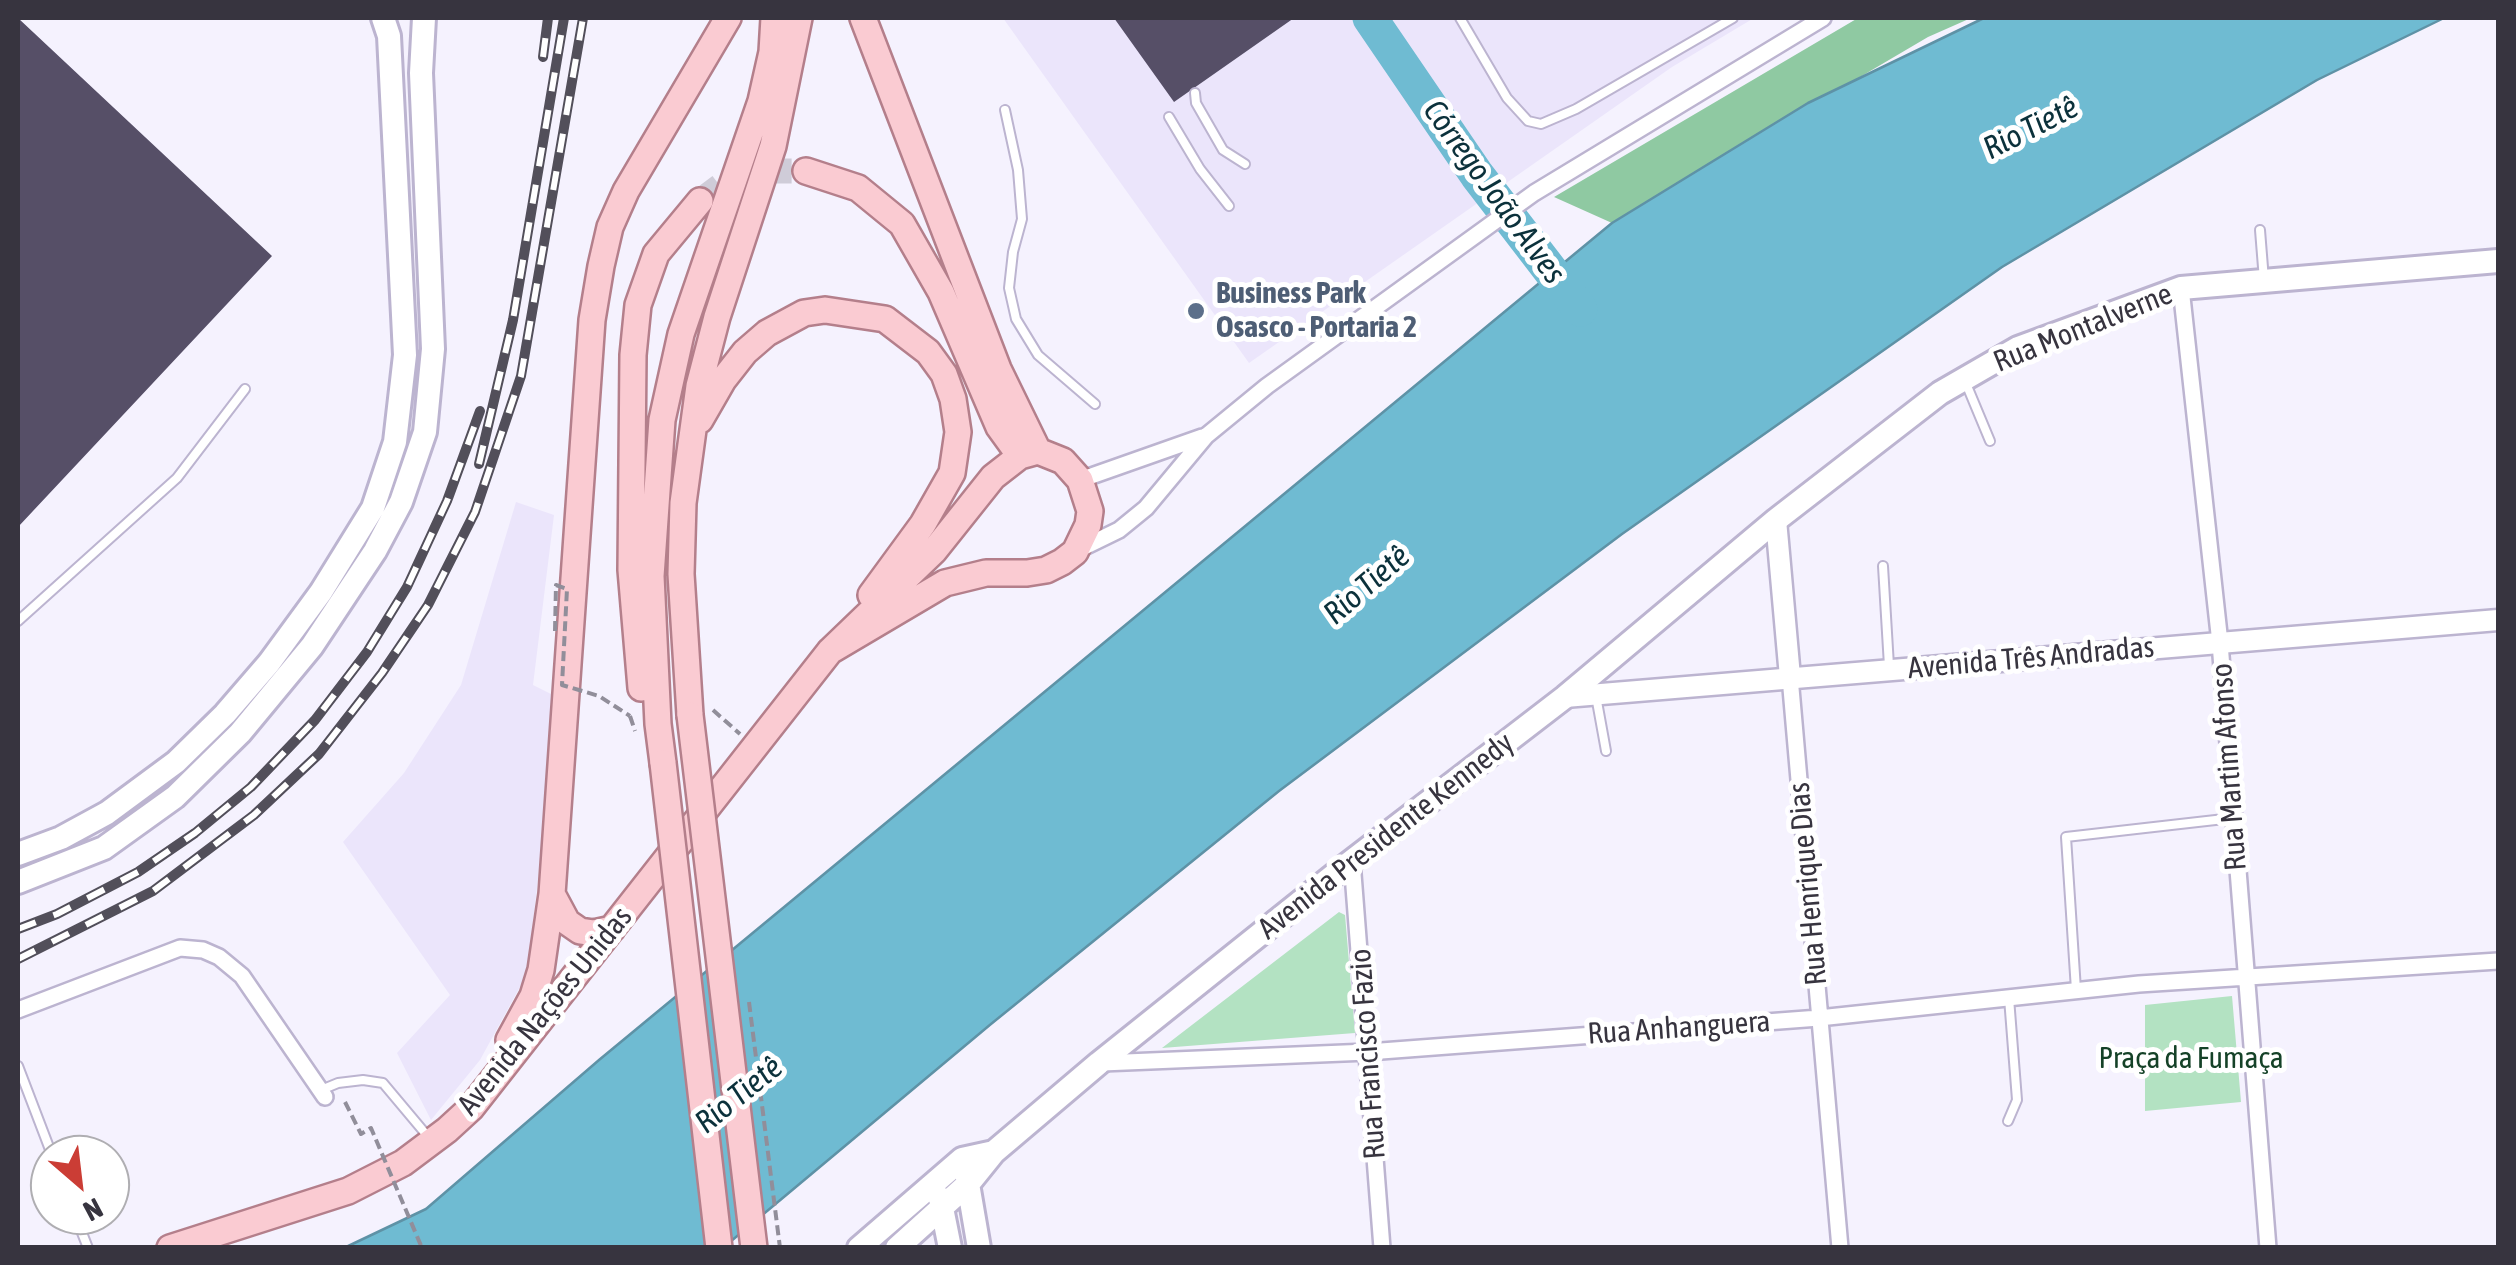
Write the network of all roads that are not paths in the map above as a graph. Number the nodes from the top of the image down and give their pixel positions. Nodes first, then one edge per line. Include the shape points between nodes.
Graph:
1 (383, 18) edge
2 (424, 18) edge
3 (728, 18) edge
4 (774, 18) edge
5 (799, 18) edge
6 (864, 18) edge
7 (1460, 18) edge
8 (1733, 18) edge
9 (1824, 18) edge
10 (1195, 93) dead end
11 (1006, 110) dead end
12 (1169, 118) dead end
13 (1245, 164) dead end
14 (806, 171) tunnel mouth
15 (700, 201) tunnel mouth
16 (1228, 206) dead end
17 (2260, 230) dead end
18 (2498, 262) edge
19 (2264, 281) junction
20 (2181, 288) junction
21 (1964, 379) junction
22 (245, 389) dead end
23 (1095, 404) dead end
24 (692, 434) junction
25 (1206, 436) junction
26 (1990, 441) dead end
27 (1029, 454) junction
28 (1080, 480) junction
29 (937, 500) junction
30 (1776, 520) junction
31 (945, 538) junction
32 (1075, 552) junction
33 (1883, 566) dead end
34 (986, 573) junction
35 (2498, 620) edge
36 (18, 621) edge
37 (2220, 643) junction
38 (830, 651) junction
39 (1889, 669) junction
40 (1790, 677) junction
41 (1595, 694) junction
42 (1564, 697) junction
43 (658, 724) junction
44 (1606, 750) dead end
45 (2232, 818) junction
46 (18, 854) edge
47 (1352, 860) junction
48 (18, 882) edge
49 (552, 894) junction
50 (612, 929) junction
51 (2498, 961) edge
52 (2244, 978) junction
53 (2076, 991) junction
54 (2008, 998) junction
55 (18, 1010) edge
56 (1820, 1018) junction
57 (1368, 1052) junction
58 (1098, 1063) junction
59 (18, 1066) edge
60 (322, 1094) joint
61 (470, 1108) junction
62 (2008, 1121) dead end
63 (44, 1135) edge
64 (433, 1142) junction
65 (994, 1152) junction
66 (962, 1159) junction
67 (935, 1180) junction
68 (968, 1182) junction
69 (943, 1206) junction
70 (170, 1248) edge
71 (719, 1248) edge
72 (754, 1248) edge
73 (859, 1248) edge
74 (896, 1248) edge
75 (950, 1248) edge
76 (979, 1248) edge
77 (1382, 1248) edge
78 (1840, 1248) edge
79 (2268, 1248) edge

1 - 46 main road via 405,355 396,442 373,508 270,662 176,762 107,813
2 - 48 main road via 433,349 425,432 401,502 312,646 240,733 175,797 104,848
3 - 49 main road via 626,191 600,266
4 - 43 main road via 761,101 680,334 662,420 651,576
5 - 24 main road via 773,146 717,317
6 - 27 main road
7 - 8 lane via 1507,98 1528,121 1541,124
9 - 25 street via 1534,193
10 - 13 lane via 1223,150
11 - 23 lane via 1022,219 1009,288 1016,320 1038,355
12 - 16 lane
14 - 27 main road via 858,188 902,224 941,292 1000,427
15 - 43 main road via 656,254 638,305 632,355 630,570 639,681
17 - 19 lane
18 - 19 main road, Rua Montalverne
19 - 20 main road, Rua Montalverne
20 - 21 main road, Rua Montalverne via 2018,348
20 - 37 street, Rua Martim Afonso
21 - 26 lane
21 - 30 main road, Rua Montalverne
22 - 36 lane via 176,478
24 - 29 main road via 722,380 767,333 825,310 884,318 928,352 954,398 952,472
24 - 72 main road, bridge via 683,503 682,629 701,713
25 - 28 street
25 - 32 street via 1146,508
27 - 28 main road via 1063,461
27 - 31 main road, Avenida Nações Unidas via 993,478
28 - 32 main road via 1090,511
29 - 31 main road
29 - 38 main road
30 - 40 street, Rua Henrique Dias
30 - 42 main road, Avenida Presidente Kennedy
31 - 34 main road via 966,565
31 - 38 main road, Avenida Nações Unidas
32 - 34 main road, Avenida Nações Unidas via 1046,570
33 - 39 lane
34 - 38 main road, Avenida Nações Unidas via 927,591
35 - 37 street, Avenida Três Andradas
37 - 39 street, Avenida Três Andradas
37 - 45 street, Rua Martim Afonso
38 - 50 main road, Avenida Nações Unidas
39 - 40 street, Avenida Três Andradas
40 - 41 street, Avenida Três Andradas
40 - 56 street, Rua Henrique Dias
41 - 42 street, Avenida Três Andradas
41 - 44 lane
42 - 47 main road, Avenida Presidente Kennedy
43 - 71 main road, bridge
45 - 52 street, Rua Martim Afonso
45 - 53 lane via 2066,837
47 - 57 street, Rua Francisco Fazio
47 - 58 main road, Avenida Presidente Kennedy
49 - 50 main road via 580,931
49 - 61 main road via 532,996
50 - 61 main road, Avenida Nações Unidas
51 - 52 street, Rua Anhanguera
52 - 53 street, Rua Anhanguera
52 - 79 street, Rua Martim Afonso
53 - 54 street, Rua Anhanguera
54 - 56 street, Rua Anhanguera
54 - 62 lane via 2016,1100
55 - 60 street via 180,948 204,950 242,976
56 - 57 street, Rua Anhanguera
56 - 78 street, Rua Henrique Dias
57 - 58 street, Rua Anhanguera
57 - 77 street, Rua Francisco Fazio
58 - 65 main road, Avenida Presidente Kennedy
59 - 63 lane
60 - 64 lane via 338,1084 384,1083
61 - 64 main road, Avenida Nações Unidas
64 - 70 main road, Avenida Nações Unidas via 348,1191
65 - 66 main road, Avenida Presidente Kennedy
65 - 68 main road, Avenida Presidente Kennedy
66 - 67 main road, Avenida Presidente Kennedy
66 - 68 main road
67 - 69 main road
67 - 73 main road, Avenida Presidente Kennedy
68 - 69 main road, Avenida Presidente Kennedy
68 - 76 main road
69 - 74 main road, Avenida Presidente Kennedy
69 - 75 main road

